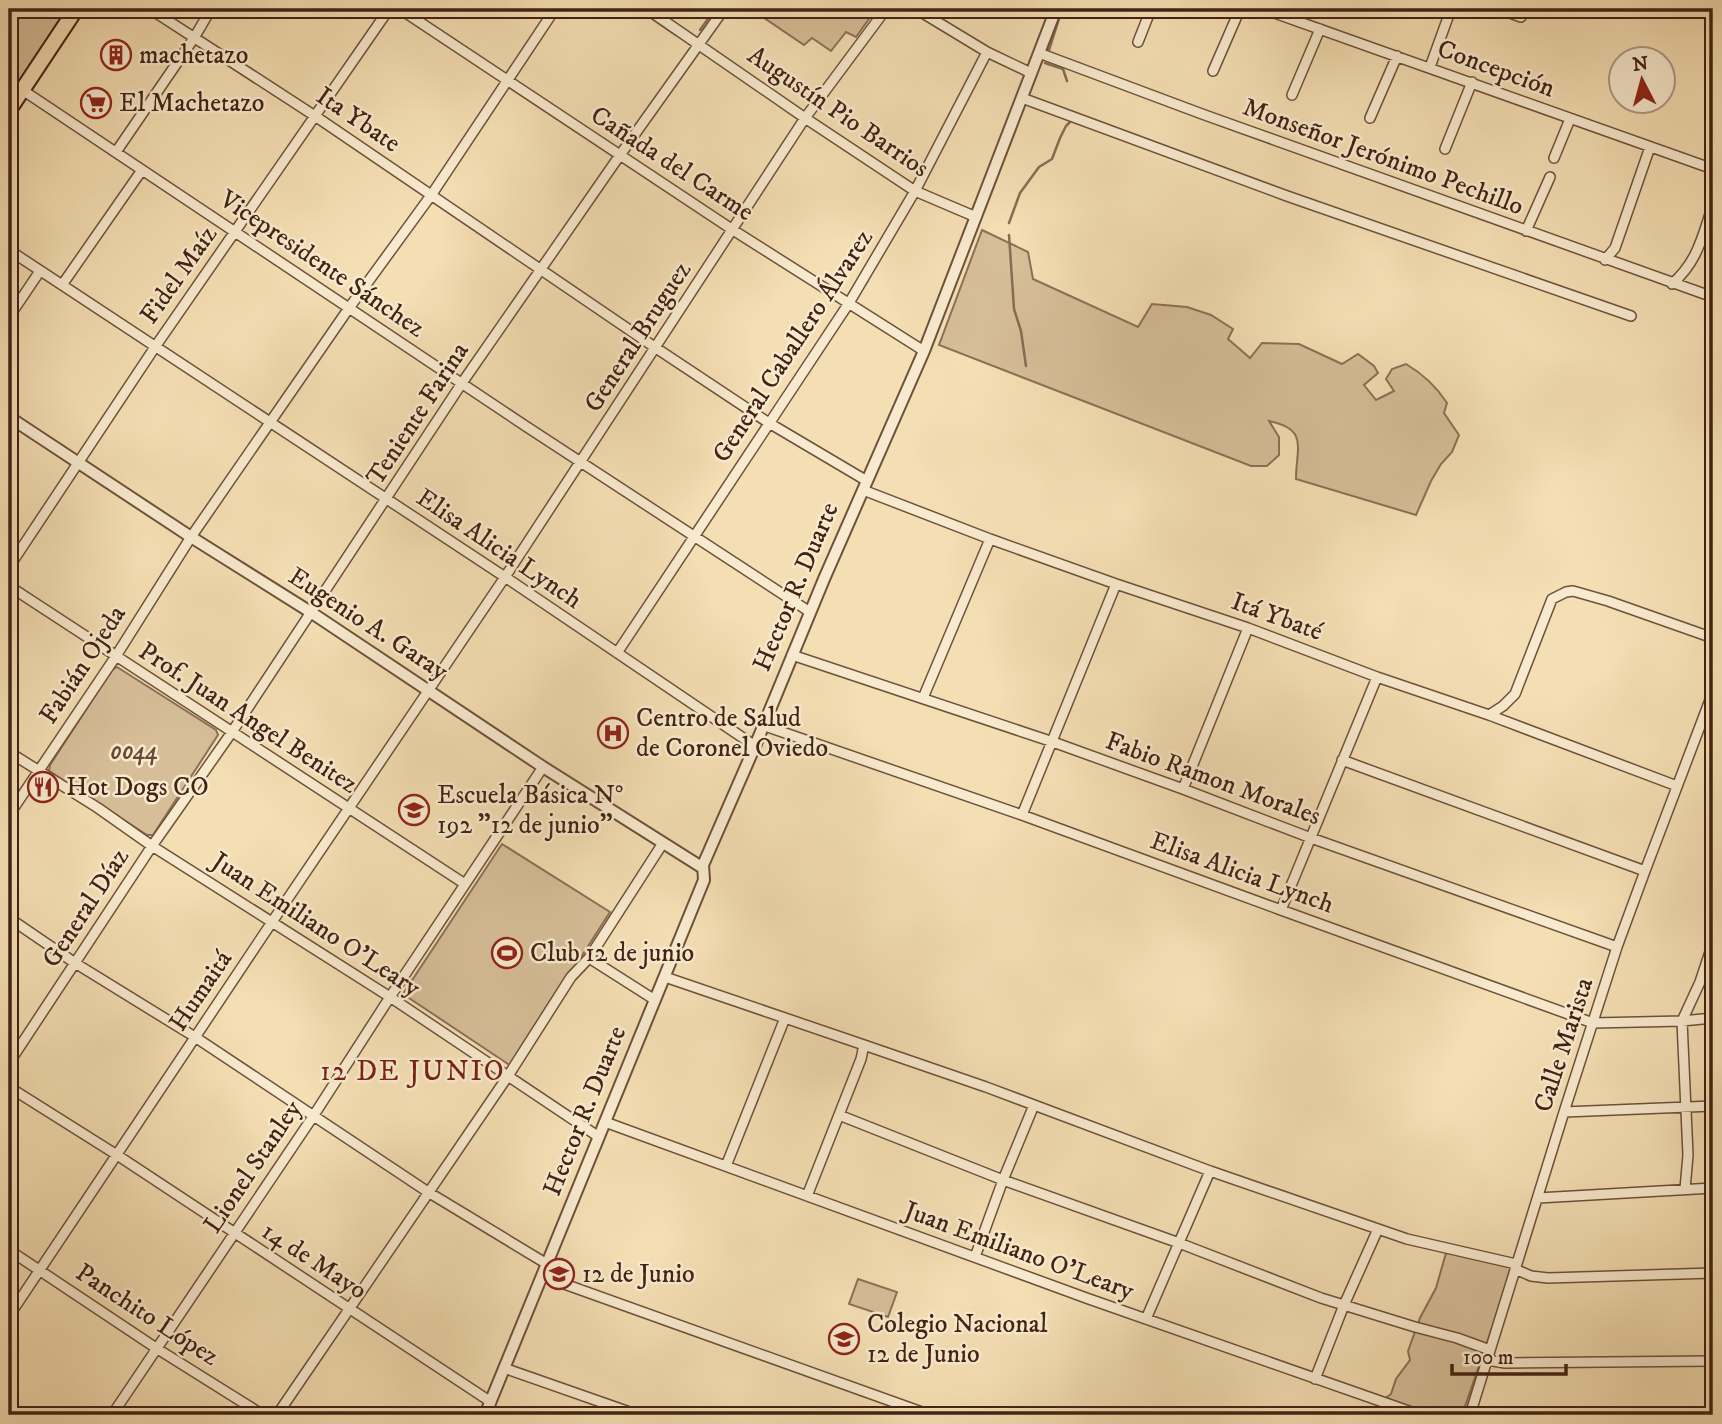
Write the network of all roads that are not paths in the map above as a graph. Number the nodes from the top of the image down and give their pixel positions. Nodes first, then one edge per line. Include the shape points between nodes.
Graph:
1 (76, 9) edge
2 (150, 9) edge
3 (211, 9) edge
4 (389, 9) edge
5 (400, 9) edge
6 (555, 9) edge
7 (647, 9) edge
8 (724, 9) edge
9 (886, 9) edge
10 (916, 9) edge
11 (1056, 9) edge
12 (1151, 9) edge
13 (1240, 9) edge
14 (1264, 9) edge
15 (1451, 9) edge
16 (1499, 9) edge
17 (1521, 17) dead end
18 (1320, 29) junction
19 (194, 38) junction
20 (1138, 42) dead end
21 (699, 43) junction
22 (987, 52) junction
23 (1039, 53) junction
24 (1397, 56) junction
25 (1430, 67) junction
26 (1213, 71) dead end
27 (1031, 73) junction
28 (508, 80) junction
29 (9, 81) edge
30 (1472, 82) junction
31 (22, 90) junction
32 (1292, 95) dead end
33 (1022, 98) junction
34 (9, 110) edge
35 (315, 116) junction
36 (805, 118) junction
37 (1370, 118) dead end
38 (1570, 119) junction
39 (1650, 147) junction
40 (1445, 149) dead end
41 (116, 152) junction
42 (620, 155) junction
43 (1555, 158) dead end
44 (1713, 169) edge
45 (142, 170) junction
46 (1550, 177) dead end
47 (915, 191) junction
48 (432, 194) junction
49 (1713, 205) edge
50 (976, 217) junction
51 (733, 230) junction
52 (235, 231) junction
53 (1526, 231) junction
54 (9, 250) edge
55 (1605, 260) junction
56 (541, 269) junction
57 (40, 271) junction
58 (1672, 284) junction
59 (62, 285) junction
60 (1713, 297) edge
61 (849, 303) junction
62 (349, 308) junction
63 (1631, 316) dead end
64 (9, 317) edge
65 (155, 346) junction
66 (656, 348) junction
67 (924, 351) junction
68 (462, 383) junction
69 (9, 417) edge
70 (271, 423) junction
71 (769, 423) junction
72 (581, 462) junction
73 (78, 463) junction
74 (865, 485) junction
75 (387, 499) junction
76 (695, 536) junction
77 (191, 537) junction
78 (990, 539) junction
79 (9, 566) edge
80 (505, 578) junction
81 (1116, 584) junction
82 (9, 586) edge
83 (810, 612) junction
84 (312, 613) junction
85 (1248, 628) junction
86 (1713, 638) edge
87 (617, 653) junction
88 (792, 655) junction
89 (116, 656) junction
90 (1377, 677) junction
91 (429, 691) junction
92 (1713, 692) edge
93 (923, 698) junction
94 (1489, 715) junction
95 (762, 725) junction
96 (232, 732) junction
97 (1053, 742) junction
98 (755, 746) junction
99 (9, 752) edge
100 (1342, 760) junction
101 (543, 767) junction
102 (38, 771) junction
103 (1676, 786) junction
104 (1183, 789) junction
105 (349, 808) junction
106 (9, 815) edge
107 (1022, 815) junction
108 (1311, 838) junction
109 (663, 843) junction
110 (152, 846) junction
111 (703, 868) junction
112 (1644, 871) junction
113 (465, 884) junction
114 (1281, 910) junction
115 (9, 918) edge
116 (272, 922) junction
117 (1713, 943) edge
118 (1617, 947) junction
119 (589, 958) junction
120 (75, 963) junction
121 (665, 977) junction
122 (390, 997) junction
123 (655, 1000) junction
124 (785, 1018) junction
125 (1713, 1018) edge
126 (1682, 1021) junction
127 (1593, 1023) junction
128 (195, 1037) junction
129 (864, 1045) junction
130 (9, 1063) edge
131 (508, 1076) junction
132 (9, 1087) edge
133 (1034, 1105) junction
134 (1713, 1106) edge
135 (1685, 1107) junction
136 (1564, 1112) junction
137 (314, 1115) junction
138 (839, 1115) junction
139 (605, 1122) junction
140 (599, 1136) junction
141 (117, 1155) junction
142 (726, 1166) junction
143 (1210, 1171) junction
144 (1003, 1180) junction
145 (1713, 1188) edge
146 (1685, 1189) junction
147 (428, 1192) junction
148 (807, 1196) junction
149 (1538, 1198) junction
150 (1378, 1228) junction
151 (234, 1233) junction
152 (1179, 1243) junction
153 (9, 1250) edge
154 (975, 1257) junction
155 (547, 1264) junction
156 (1516, 1266) junction
157 (39, 1270) junction
158 (1713, 1273) edge
159 (542, 1276) junction
160 (1344, 1305) junction
161 (349, 1309) junction
162 (9, 1316) edge
163 (1146, 1319) junction
164 (156, 1348) junction
165 (1488, 1355) junction
166 (1713, 1361) edge
167 (504, 1368) junction
168 (1315, 1378) junction
169 (490, 1411) edge
170 (112, 1415) edge
171 (263, 1415) edge
172 (277, 1415) edge
173 (638, 1415) edge
174 (930, 1415) edge
175 (1420, 1415) edge
176 (1470, 1415) edge

1 - 31 highway
2 - 19 street, Ita Ybate
3 - 19 street
4 - 35 street, Fidel Maíz
5 - 28 street, Cañada del Carme
6 - 28 street, Fabián Ojeda
7 - 21 street, Augustín Pio Barrios
8 - 21 street, Teniente Farina
9 - 36 street, General Bruguez
10 - 22 street
11 - 23 street, Hector R. Duarte
12 - 20 street
13 - 26 street
14 - 18 street, Concepción
15 - 25 street
16 - 17 street
18 - 24 street, Concepción
18 - 32 street
19 - 35 street, Ita Ybate
19 - 41 street
21 - 36 street, Augustín Pio Barrios
21 - 42 street, Teniente Farina
22 - 27 street
22 - 47 street, General Caballero Álvarez
23 - 27 street, Hector R. Duarte
23 - 53 street, Monseñor Jerónimo Pechillo
24 - 25 street, Concepción
24 - 37 street
25 - 30 street, Concepción
27 - 33 street, Hector R. Duarte
28 - 42 street, Cañada del Carme
28 - 48 street, Fabián Ojeda
29 - 31 street, Vicepresidente Sánchez
30 - 38 street, Concepción
30 - 40 street
31 - 34 highway
31 - 41 street, Vicepresidente Sánchez
33 - 50 street, Hector R. Duarte
33 - 63 street via 1286,197
35 - 48 street, Ita Ybate
35 - 52 street, Fidel Maíz
36 - 47 street, Augustín Pio Barrios
36 - 51 street, General Bruguez
38 - 39 street, Concepción
38 - 43 street
39 - 44 street, Concepción
39 - 55 street via 1615,248
41 - 45 street, Vicepresidente Sánchez
42 - 51 street, Cañada del Carme
42 - 56 street, Teniente Farina
45 - 52 street, Vicepresidente Sánchez
45 - 59 street
46 - 53 street
47 - 50 street, Augustín Pio Barrios
47 - 61 street, General Caballero Álvarez
48 - 56 street, Ita Ybate
48 - 62 street, Fabián Ojeda
49 - 58 street via 1696,256
50 - 67 street, Hector R. Duarte
51 - 61 street, Cañada del Carme
51 - 66 street, General Bruguez
52 - 62 street, Vicepresidente Sánchez
52 - 65 street, Fidel Maíz
53 - 55 street, Monseñor Jerónimo Pechillo
54 - 57 street, Elisa Alicia Lynch
55 - 58 street, Monseñor Jerónimo Pechillo
56 - 66 street, Itá Ybaté
56 - 68 street, Teniente Farina
57 - 59 street, Elisa Alicia Lynch
57 - 64 street
58 - 60 street, Monseñor Jerónimo Pechillo
59 - 65 street, Elisa Alicia Lynch
61 - 67 street, Cañada del Carme
61 - 71 street, General Caballero Álvarez
62 - 68 street, Vicepresidente Sánchez
62 - 70 street, Fabián Ojeda
65 - 70 street, Elisa Alicia Lynch
65 - 73 street, Fidel Maíz
66 - 71 street, Itá Ybaté
66 - 72 street, General Bruguez
67 - 74 street, Hector R. Duarte
68 - 72 street, Vicepresidente Sánchez
68 - 75 street, Teniente Farina
69 - 73 street, Eugenio A. Garay
70 - 75 street, Elisa Alicia Lynch
70 - 77 street, Fabián Ojeda
71 - 74 street, Itá Ybaté
71 - 76 street, General Caballero Álvarez
72 - 76 street, Vicepresidente Sánchez
72 - 80 street, General Bruguez
73 - 77 street, Eugenio A. Garay
73 - 79 street, Fidel Maíz
74 - 78 street, Itá Ybaté
74 - 83 street, Hector R. Duarte
75 - 80 street, Elisa Alicia Lynch
75 - 84 street, Teniente Farina
76 - 83 street, Vicepresidente Sánchez
76 - 87 street, General Caballero Álvarez
77 - 84 street, Eugenio A. Garay
77 - 89 street, Fabián Ojeda
78 - 81 street, Itá Ybaté
78 - 93 street
80 - 87 street, Elisa Alicia Lynch
80 - 91 street, General Bruguez
81 - 85 street, Itá Ybaté
81 - 97 street
82 - 89 street, Prof. Juan Angel Benitez
83 - 88 street, Hector R. Duarte
84 - 91 street, Eugenio A. Garay
84 - 96 street, Teniente Farina
85 - 90 street, Itá Ybaté
85 - 104 street
86 - 94 street via 1608,601 1566,592 1552,599 1515,694
87 - 98 street, Elisa Alicia Lynch
88 - 93 street, Fabio Ramon Morales
88 - 95 street, Hector R. Duarte
89 - 96 street, Prof. Juan Angel Benitez
89 - 102 street, Fabián Ojeda
90 - 94 street, Itá Ybaté
90 - 100 street
91 - 101 street, Eugenio A. Garay
91 - 105 street, Humaitá
92 - 103 street, Calle Marista
93 - 97 street, Fabio Ramon Morales
94 - 103 street, Itá Ybaté
95 - 98 street, Hector R. Duarte
95 - 107 street, Elisa Alicia Lynch
96 - 105 street, Prof. Juan Angel Benitez
96 - 110 street, Teniente Farina
97 - 104 street, Fabio Ramon Morales
97 - 107 street
98 - 111 street, Hector R. Duarte
99 - 102 street, Juan Emiliano O'Leary
100 - 108 street
100 - 112 street
101 - 109 street, Eugenio A. Garay
101 - 113 street, Lionel Stanley
102 - 106 street, Fabián Ojeda
102 - 110 street, Juan Emiliano O'Leary
103 - 112 street, Calle Marista
104 - 108 street, Fabio Ramon Morales
105 - 113 street, Prof. Juan Angel Benitez
105 - 116 street, Humaitá
107 - 114 street, Elisa Alicia Lynch
108 - 114 street
108 - 118 street, Fabio Ramon Morales
109 - 111 street, Eugenio A. Garay
109 - 119 street
110 - 116 street, Juan Emiliano O'Leary
110 - 120 street, General Díaz
111 - 121 street, Hector R. Duarte via 704,880
112 - 118 street, Calle Marista
113 - 122 street, Lionel Stanley
114 - 127 street, Elisa Alicia Lynch
115 - 120 street
116 - 122 street, Juan Emiliano O'Leary
116 - 128 street, Humaitá
117 - 126 street
118 - 127 street, Calle Marista
119 - 123 street
119 - 131 street via 571,977
120 - 128 street
120 - 130 street, General Díaz
121 - 123 street, Hector R. Duarte
121 - 124 street
122 - 131 street, Juan Emiliano O'Leary
122 - 137 street, Lionel Stanley
123 - 139 street, Hector R. Duarte
124 - 129 street
124 - 142 street
125 - 126 street, Elisa Alicia Lynch
126 - 127 street, Elisa Alicia Lynch
126 - 135 street
127 - 136 street, Calle Marista
128 - 137 street
128 - 141 street, Humaitá
129 - 133 street
129 - 138 street
131 - 140 street, Juan Emiliano O'Leary
131 - 147 street
132 - 141 street, 14 de Mayo
133 - 143 street
133 - 144 street
134 - 135 street
135 - 136 street
135 - 146 street
136 - 149 street, Calle Marista
137 - 147 street
137 - 151 street, Lionel Stanley
138 - 144 street
138 - 148 street
139 - 140 street, Hector R. Duarte
139 - 142 street, Juan Emiliano O'Leary
140 - 155 street, Hector R. Duarte
141 - 151 street, 14 de Mayo
141 - 157 street, Humaitá
142 - 148 street, Juan Emiliano O'Leary
143 - 150 street
143 - 152 street
144 - 152 street
144 - 154 street
145 - 146 street
146 - 149 street
147 - 155 street
147 - 161 street
148 - 154 street, Juan Emiliano O'Leary
149 - 156 street, Calle Marista
150 - 156 street
150 - 160 street
151 - 161 street, 14 de Mayo
151 - 164 street, Lionel Stanley
152 - 160 street
152 - 163 street
153 - 157 street, Panchito López
154 - 163 street, Juan Emiliano O'Leary
155 - 159 street, Hector R. Duarte
156 - 158 street via 1531,1276 1548,1278
156 - 165 street, Calle Marista
157 - 162 street, Humaitá
157 - 164 street, Panchito López
159 - 167 street, Hector R. Duarte
159 - 174 street
160 - 165 street via 1457,1338
160 - 168 street
161 - 169 street, 14 de Mayo
161 - 172 street
163 - 168 street, Juan Emiliano O'Leary
164 - 170 street, Lionel Stanley
164 - 171 street, Panchito López
165 - 166 street via 1505,1363
165 - 176 street, Calle Marista
167 - 169 street, Hector R. Duarte
167 - 173 street
168 - 175 street, Juan Emiliano O'Leary

